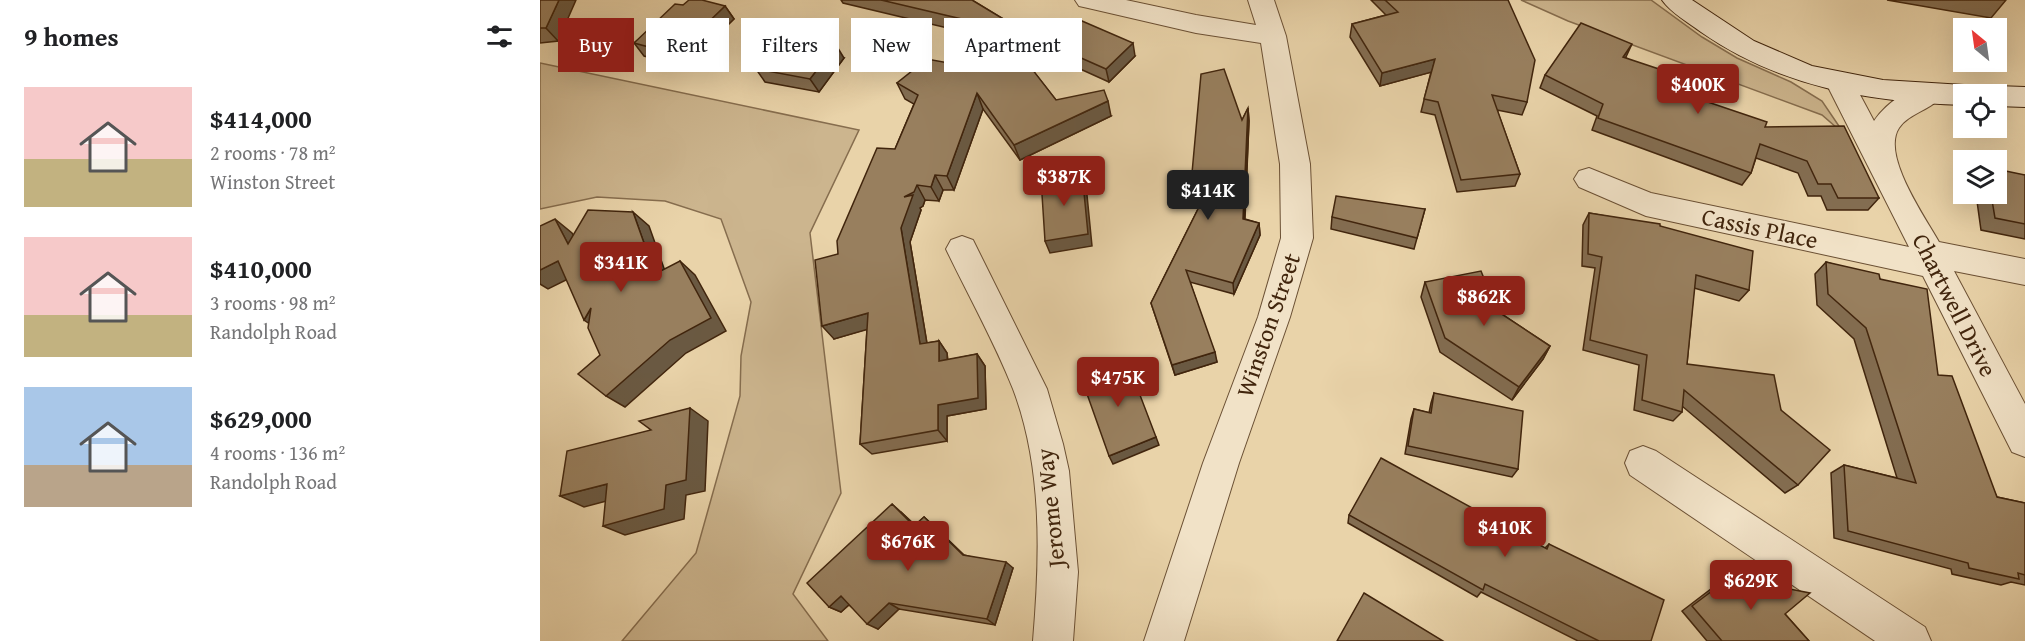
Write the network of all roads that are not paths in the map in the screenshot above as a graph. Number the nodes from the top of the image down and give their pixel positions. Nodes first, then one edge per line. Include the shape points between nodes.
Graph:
1 (1088, 0) edge
2 (1261, 0) edge
3 (1675, 0) edge
4 (1273, 36) junction
5 (1840, 83) junction
6 (1929, 94) junction
7 (1953, 95) edge
8 (2007, 96) edge
9 (2025, 97) edge
10 (1884, 172) junction
11 (1588, 180) dead end
12 (962, 249) dead end
13 (1932, 259) junction
14 (2025, 272) edge
15 (2025, 440) edge
16 (1642, 463) dead end
17 (1169, 638) edge
18 (1053, 641) edge
19 (1911, 641) edge

1 - 4 street
2 - 4 street, Winston Street
3 - 5 street via 1754,52
4 - 17 street, Winston Street via 1295,164 1298,238 1221,463
5 - 6 street
5 - 10 street, Chartwell Drive
6 - 7 street
6 - 10 street, Chartwell Drive via 1896,114 1881,134
8 - 9 street
10 - 13 street, Chartwell Drive
11 - 13 street, Cassis Place via 1646,204
12 - 18 street, Jerome Way via 1030,389 1045,444 1051,471 1058,572
13 - 14 street, Cassis Place
13 - 15 street, Chartwell Drive
16 - 19 street

